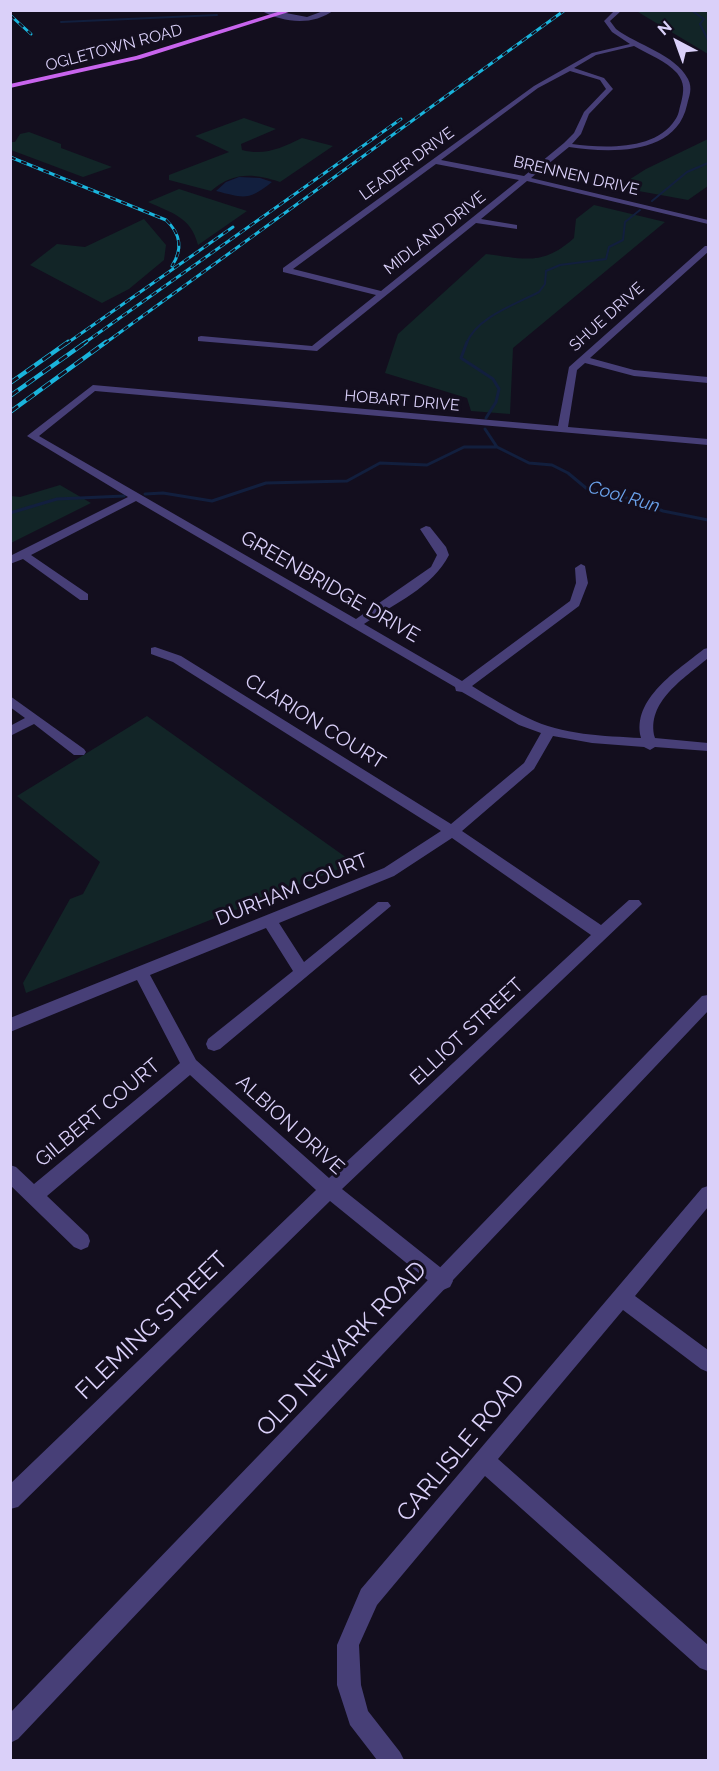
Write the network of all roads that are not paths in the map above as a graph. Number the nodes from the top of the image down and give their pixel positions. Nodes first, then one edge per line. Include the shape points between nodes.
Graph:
1 (292, 10) edge
2 (331, 10) edge
3 (265, 11) edge
4 (618, 11) edge
5 (277, 15) junction
6 (295, 19) junction
7 (255, 22) junction
8 (636, 44) junction
9 (568, 68) junction
10 (10, 80) edge
11 (10, 86) edge
12 (567, 145) junction
13 (436, 162) junction
14 (528, 179) junction
15 (474, 220) junction
16 (708, 222) edge
17 (514, 227) dead end
18 (708, 248) edge
19 (383, 294) junction
20 (201, 339) dead end
21 (583, 358) junction
22 (708, 380) edge
23 (93, 388) joint
24 (562, 430) junction
25 (708, 442) edge
26 (136, 496) junction
27 (426, 529) dead end
28 (23, 555) junction
29 (10, 561) edge
30 (581, 568) dead end
31 (84, 597) dead end
32 (356, 624) junction
33 (155, 651) dead end
34 (708, 652) edge
35 (461, 688) junction
36 (10, 700) edge
37 (35, 718) junction
38 (10, 732) edge
39 (548, 732) junction
40 (650, 745) junction
41 (705, 748) edge
42 (79, 752) dead end
43 (452, 831) junction
44 (634, 904) dead end
45 (383, 906) dead end
46 (270, 922) junction
47 (602, 934) junction
48 (302, 972) junction
49 (141, 973) junction
50 (708, 1001) edge
51 (10, 1024) edge
52 (214, 1044) dead end
53 (190, 1065) junction
54 (10, 1173) edge
55 (329, 1190) junction
56 (708, 1194) edge
57 (34, 1196) junction
58 (81, 1241) dead end
59 (443, 1281) junction
60 (621, 1297) junction
61 (708, 1362) edge
62 (484, 1461) junction
63 (10, 1499) edge
64 (708, 1660) edge
65 (10, 1731) edge
66 (392, 1761) edge

1 - 5 main road, OGLETOWN ROAD
2 - 6 street via 314,19
3 - 5 street
3 - 10 main road, OGLETOWN ROAD via 108,59
4 - 8 street via 608,17 610,27
5 - 6 street
5 - 7 main road, OGLETOWN ROAD
6 - 7 main road
7 - 11 main road, OGLETOWN ROAD via 138,58
8 - 9 street, LEADER DRIVE via 603,50
8 - 12 street via 662,59 685,80 688,91 682,118 661,136 637,147 601,150
9 - 12 street, MIDLAND DRIVE via 602,79 610,89 586,113
9 - 13 street, LEADER DRIVE via 507,106
12 - 14 street, MIDLAND DRIVE
13 - 14 street, BRENNEN DRIVE
13 - 19 street, LEADER DRIVE via 286,270
14 - 15 street, MIDLAND DRIVE
14 - 16 street, BRENNEN DRIVE
15 - 17 street
15 - 19 street, MIDLAND DRIVE
18 - 21 street, SHUE DRIVE
19 - 20 street, MIDLAND DRIVE via 314,349
21 - 22 street via 634,373
21 - 24 street, SHUE DRIVE via 570,375
23 - 24 street, HOBART DRIVE
23 - 26 street, GREENBRIDGE DRIVE via 32,436
24 - 25 street, HOBART DRIVE
26 - 28 street
26 - 32 street, GREENBRIDGE DRIVE
27 - 32 street via 443,555 436,570
28 - 29 street
28 - 31 street
30 - 35 street via 582,583 575,603
32 - 35 street, GREENBRIDGE DRIVE
33 - 43 street, CLARION COURT via 177,659
34 - 40 street via 649,707 644,732
35 - 39 street, GREENBRIDGE DRIVE
36 - 37 street
37 - 38 street
37 - 42 street
39 - 40 street, GREENBRIDGE DRIVE
39 - 43 street, DURHAM COURT via 529,766
40 - 41 street, GREENBRIDGE DRIVE
43 - 46 street, DURHAM COURT via 389,872
43 - 47 street, CLARION COURT
44 - 47 street, ELLIOT STREET
45 - 48 street
46 - 48 street
46 - 49 street, DURHAM COURT
47 - 55 street, ELLIOT STREET
48 - 52 street
49 - 51 street, DURHAM COURT
49 - 53 street, ALBION DRIVE
50 - 59 street, OLD NEWARK ROAD
53 - 55 street, ALBION DRIVE
53 - 57 street, GILBERT COURT
54 - 57 street, GILBERT COURT
55 - 59 street, ALBION DRIVE
55 - 63 street, FLEMING STREET
56 - 60 street, CARLISLE ROAD
57 - 58 street, GILBERT COURT
59 - 65 street, OLD NEWARK ROAD
60 - 61 street
60 - 62 street, CARLISLE ROAD
62 - 64 street
62 - 66 street, CARLISLE ROAD via 369,1597 348,1645 349,1685 358,1717

